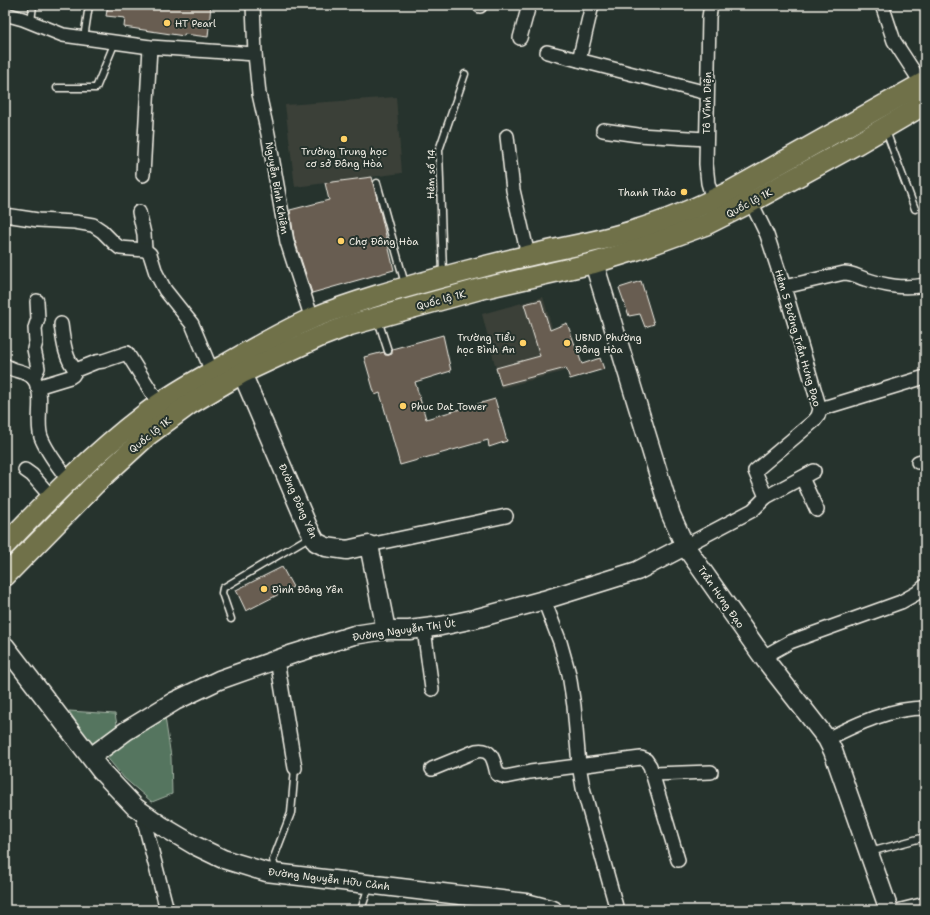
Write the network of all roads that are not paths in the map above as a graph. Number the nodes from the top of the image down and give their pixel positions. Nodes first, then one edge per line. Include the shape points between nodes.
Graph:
1 (33, 5) edge
2 (88, 5) edge
3 (253, 5) edge
4 (529, 5) edge
5 (592, 5) edge
6 (711, 5) edge
7 (882, 5) edge
8 (5, 14) edge
9 (31, 22) junction
10 (84, 38) junction
11 (520, 38) dead end
12 (114, 42) junction
13 (150, 48) junction
14 (547, 52) dead end
15 (255, 54) junction
16 (579, 60) junction
17 (465, 74) dead end
18 (923, 83) edge
19 (57, 88) dead end
20 (707, 93) junction
21 (925, 104) edge
22 (885, 128) junction
23 (603, 130) dead end
24 (507, 136) dead end
25 (706, 139) junction
26 (143, 175) dead end
27 (376, 183) dead end
28 (713, 200) junction
29 (751, 202) junction
30 (915, 209) dead end
31 (138, 212) dead end
32 (5, 215) edge
33 (721, 218) junction
34 (588, 244) junction
35 (146, 250) junction
36 (528, 255) junction
37 (594, 263) junction
38 (443, 277) junction
39 (925, 285) edge
40 (406, 287) junction
41 (784, 287) junction
42 (37, 301) dead end
43 (377, 318) junction
44 (312, 319) junction
45 (61, 324) dead end
46 (319, 337) junction
47 (388, 351) dead end
48 (5, 365) edge
49 (76, 370) junction
50 (212, 372) junction
51 (242, 373) junction
52 (925, 377) edge
53 (35, 383) junction
54 (159, 404) junction
55 (820, 409) junction
56 (25, 470) dead end
57 (814, 471) dead end
58 (802, 478) junction
59 (69, 481) junction
60 (766, 497) junction
61 (52, 498) junction
62 (817, 510) dead end
63 (506, 516) dead end
64 (312, 535) junction
65 (5, 545) edge
66 (370, 545) junction
67 (685, 546) junction
68 (5, 576) edge
69 (925, 586) edge
70 (544, 600) junction
71 (231, 619) dead end
72 (424, 629) junction
73 (386, 630) junction
74 (5, 646) edge
75 (763, 657) junction
76 (277, 660) junction
77 (432, 689) dead end
78 (925, 708) edge
79 (827, 739) junction
80 (91, 757) junction
81 (579, 765) junction
82 (295, 768) joint
83 (432, 769) dead end
84 (711, 772) dead end
85 (653, 774) junction
86 (142, 812) junction
87 (925, 837) edge
88 (869, 852) junction
89 (678, 860) dead end
90 (276, 874) junction
91 (370, 885) junction
92 (925, 904) edge
93 (167, 910) edge
94 (361, 910) edge
95 (554, 910) edge
96 (617, 910) edge
97 (889, 910) edge
98 (901, 910) edge

1 - 9 lane
2 - 10 lane
3 - 15 street, Nguyễn Bỉnh Khiêm
4 - 11 street
5 - 16 street
6 - 20 street, Tô Vĩnh Diện
7 - 18 street via 894,41
8 - 9 street
9 - 10 street via 63,35
10 - 12 street
12 - 13 street
12 - 19 lane via 96,88
13 - 15 street
13 - 26 street
14 - 16 street
15 - 44 street, Nguyễn Bỉnh Khiêm via 259,94 287,242
16 - 20 street
17 - 38 lane, Hẻm số 14 via 439,150
18 - 28 main road, Quốc lộ 1K
20 - 25 street, Tô Vĩnh Diện
21 - 22 main road, Quốc lộ 1K
22 - 29 main road, Quốc lộ 1K
22 - 30 lane
23 - 25 street
24 - 36 street via 513,190
25 - 28 street, Tô Vĩnh Diện via 708,183
27 - 40 lane
28 - 33 main road
28 - 34 main road, Quốc lộ 1K via 642,228
29 - 33 main road, Quốc lộ 1K
29 - 41 street, Hẻm 5 Đường Trần Hưng Đạo via 766,234
31 - 35 street
32 - 35 street via 93,225 120,248
33 - 37 main road, Quốc lộ 1K via 669,239
34 - 36 main road, Quốc lộ 1K
34 - 37 main road
35 - 50 street via 162,285 192,324
36 - 38 main road, Quốc lộ 1K
37 - 43 main road, Quốc lộ 1K via 480,289
37 - 67 street, Trần Hưng Đạo via 670,515
38 - 40 main road, Quốc lộ 1K
39 - 41 street via 905,288 888,286 852,273 844,273
40 - 44 main road, Quốc lộ 1K
41 - 55 street, Hẻm 5 Đường Trần Hưng Đạo
42 - 53 street via 38,319 34,349 38,368
43 - 46 main road, Quốc lộ 1K
43 - 47 lane
44 - 46 main road
44 - 50 main road, Quốc lộ 1K via 285,331
45 - 49 street via 64,346 70,363
46 - 51 main road, Quốc lộ 1K
48 - 53 street via 25,373
49 - 53 street via 70,377
49 - 54 street via 127,353
50 - 54 main road, Quốc lộ 1K
51 - 64 street, Đường Đông Yên
51 - 68 main road, Quốc lộ 1K via 190,404 148,435 95,484
52 - 55 street
53 - 59 street via 40,409 40,435 48,452
54 - 59 main road, Quốc lộ 1K via 144,414
55 - 60 street, Hẻm 5 Đường Trần Hưng Đạo via 814,421 755,471
56 - 61 street
57 - 58 street
58 - 60 street
58 - 62 street
59 - 61 main road, Quốc lộ 1K
60 - 67 street via 753,510
61 - 65 main road, Quốc lộ 1K
63 - 66 street
64 - 66 street, Đường Đông Yên via 316,542 326,547 347,550
64 - 71 lane via 223,588 222,593
66 - 73 street
67 - 70 street, Đường Nguyễn Thị Út via 637,571
67 - 75 street, Trần Hưng Đạo
69 - 75 street via 901,602 790,642
70 - 72 street, Đường Nguyễn Thị Út via 474,619
70 - 81 street via 569,674
72 - 73 street, Đường Nguyễn Thị Út
72 - 77 street
73 - 76 street, Đường Nguyễn Thị Út via 354,636
74 - 80 street, Đường Nguyễn Hữu Cảnh
75 - 79 street, Trần Hưng Đạo
76 - 80 street, Đường Nguyễn Thị Út via 190,693 126,731
76 - 82 street
78 - 79 street via 896,711 851,727
79 - 88 street, Trần Hưng Đạo
80 - 86 street, Đường Nguyễn Hữu Cảnh via 101,771
81 - 83 street via 505,777 497,774 492,757 483,750
81 - 85 street via 641,758 646,760
81 - 96 street
82 - 90 lane via 291,813 273,860
84 - 85 street
85 - 89 street
86 - 90 street, Đường Nguyễn Hữu Cảnh via 194,846 223,859
86 - 93 street
87 - 88 lane
88 - 97 street, Trần Hưng Đạo
90 - 91 street, Đường Nguyễn Hữu Cảnh
91 - 94 lane
91 - 95 street, Đường Nguyễn Hữu Cảnh via 526,903
92 - 98 street

